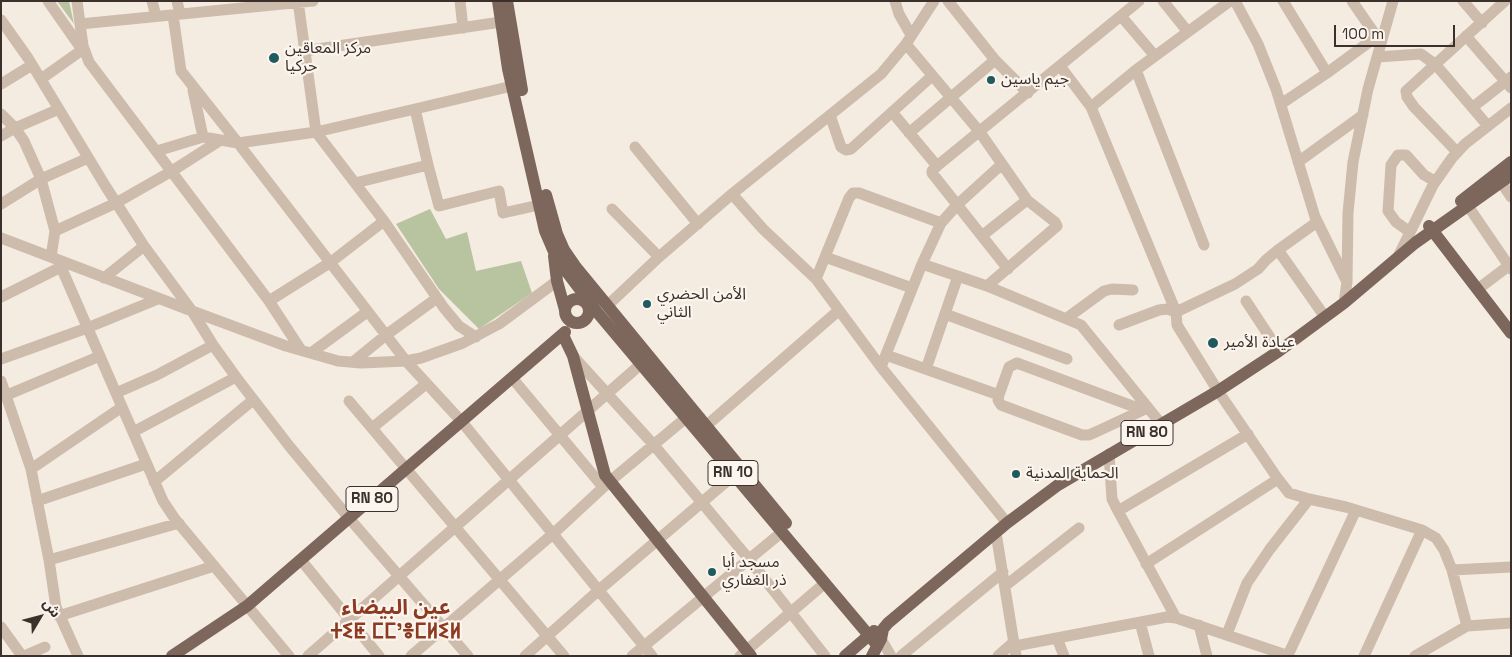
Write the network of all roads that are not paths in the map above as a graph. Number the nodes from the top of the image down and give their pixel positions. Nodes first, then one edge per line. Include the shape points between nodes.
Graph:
1 (48, 1) edge
2 (77, 1) edge
3 (152, 1) edge
4 (177, 1) edge
5 (313, 1) edge
6 (460, 1) edge
7 (498, 1) edge
8 (507, 1) edge
9 (895, 1) edge
10 (934, 1) edge
11 (948, 1) edge
12 (1139, 1) edge
13 (1162, 1) edge
14 (1230, 1) edge
15 (1234, 1) edge
16 (1283, 1) edge
17 (1352, 1) edge
18 (1393, 1) edge
19 (1463, 1) edge
20 (1505, 1) edge
21 (298, 2) edge
22 (233, 5) edge
23 (206, 6) edge
24 (177, 14) junction
25 (156, 16) junction
26 (1121, 16) junction
27 (1, 20) edge
28 (501, 22) junction
29 (1482, 23) junction
30 (80, 24) junction
31 (462, 28) junction
32 (1188, 32) junction
33 (1466, 36) junction
34 (908, 40) junction
35 (1378, 40) junction
36 (304, 51) junction
37 (84, 52) junction
38 (1155, 56) junction
39 (1377, 57) junction
40 (995, 60) junction
41 (32, 65) junction
42 (1436, 65) junction
43 (1060, 66) junction
44 (1136, 70) junction
45 (1327, 73) junction
46 (932, 76) junction
47 (41, 79) junction
48 (1509, 82) edge
49 (1, 84) edge
50 (512, 86) junction
51 (193, 89) junction
52 (1028, 93) junction
53 (951, 98) junction
54 (1281, 104) junction
55 (1090, 107) junction
56 (1472, 107) junction
57 (415, 108) junction
58 (1511, 108) edge
59 (59, 109) junction
60 (892, 112) junction
61 (1, 114) edge
62 (830, 115) junction
63 (1363, 115) junction
64 (1488, 126) junction
65 (15, 128) junction
66 (979, 131) junction
67 (316, 132) junction
68 (909, 133) junction
69 (1, 136) edge
70 (204, 137) junction
71 (219, 141) junction
72 (238, 144) junction
73 (635, 147) dead end
74 (157, 151) junction
75 (1457, 152) junction
76 (88, 158) junction
77 (1298, 162) junction
78 (1511, 162) edge
79 (1002, 164) junction
80 (428, 165) junction
81 (937, 166) junction
82 (172, 171) junction
83 (41, 179) junction
84 (1506, 179) edge
85 (1435, 181) junction
86 (355, 183) junction
87 (732, 194) junction
88 (1511, 197) edge
89 (1027, 200) junction
90 (116, 202) junction
91 (1, 204) edge
92 (958, 204) junction
93 (539, 205) junction
94 (1468, 206) junction
95 (612, 209) dead end
96 (384, 221) junction
97 (1317, 222) junction
98 (941, 223) junction
99 (698, 224) junction
100 (1431, 228) junction
101 (55, 231) junction
102 (983, 235) junction
103 (1, 238) edge
104 (1413, 238) junction
105 (1204, 245) dead end
106 (144, 246) junction
107 (1278, 250) junction
108 (554, 254) junction
109 (659, 257) junction
110 (825, 257) junction
111 (57, 262) junction
112 (331, 262) junction
113 (922, 264) junction
114 (1510, 266) edge
115 (1008, 269) junction
116 (958, 276) junction
117 (104, 278) junction
118 (816, 279) junction
119 (557, 281) junction
120 (1347, 282) junction
121 (987, 286) junction
122 (912, 288) junction
123 (1478, 289) junction
124 (1133, 290) dead end
125 (1, 297) edge
126 (437, 298) junction
127 (158, 299) junction
128 (584, 300) junction
129 (269, 301) junction
130 (1246, 301) dead end
131 (1344, 304) junction
132 (599, 309) junction
133 (192, 312) junction
134 (367, 312) junction
135 (838, 312) junction
136 (1176, 312) junction
137 (565, 313) junction
138 (945, 314) junction
139 (1325, 317) junction
140 (1067, 318) junction
141 (1119, 325) dead end
142 (87, 328) junction
143 (1511, 333) edge
144 (564, 334) junction
145 (386, 335) junction
146 (476, 337) junction
147 (213, 345) junction
148 (1279, 350) junction
149 (306, 352) junction
150 (886, 355) junction
151 (100, 356) junction
152 (573, 356) junction
153 (1, 359) edge
154 (1067, 359) dead end
155 (406, 361) junction
156 (353, 362) junction
157 (642, 364) junction
158 (881, 367) junction
159 (926, 369) junction
160 (236, 377) junction
161 (513, 379) junction
162 (1, 381) edge
163 (426, 384) junction
164 (1218, 391) junction
165 (116, 393) junction
166 (608, 393) junction
167 (7, 395) junction
168 (999, 395) junction
169 (253, 400) junction
170 (348, 401) dead end
171 (122, 407) junction
172 (1145, 409) junction
173 (588, 411) junction
174 (687, 417) junction
175 (462, 422) junction
176 (1162, 424) junction
177 (706, 426) junction
178 (372, 428) junction
179 (133, 432) junction
180 (1248, 434) junction
181 (560, 436) junction
182 (653, 444) junction
183 (1109, 454) junction
184 (146, 464) junction
185 (31, 469) junction
186 (407, 469) junction
187 (738, 471) junction
188 (510, 479) junction
189 (1278, 480) junction
190 (154, 482) junction
191 (606, 484) junction
192 (1309, 499) junction
193 (38, 501) junction
194 (702, 502) junction
195 (1356, 510) junction
196 (1118, 511) junction
197 (349, 518) junction
198 (179, 523) junction
199 (1007, 523) junction
200 (455, 527) junction
201 (1079, 528) dead end
202 (1422, 530) junction
203 (782, 532) junction
204 (554, 533) junction
205 (996, 533) junction
206 (657, 541) junction
207 (748, 558) junction
208 (49, 560) junction
209 (301, 560) junction
210 (1146, 564) junction
211 (214, 566) junction
212 (1511, 567) edge
213 (1452, 570) junction
214 (1003, 572) junction
215 (399, 576) junction
216 (500, 579) junction
217 (824, 583) junction
218 (1005, 586) junction
219 (599, 590) junction
220 (704, 598) junction
221 (248, 606) junction
222 (789, 612) junction
223 (59, 616) junction
224 (1176, 618) junction
225 (350, 619) junction
226 (1140, 622) junction
227 (1511, 623) edge
228 (1199, 625) junction
229 (1467, 626) junction
230 (1, 627) edge
231 (444, 627) junction
232 (1227, 634) junction
233 (548, 636) junction
234 (1058, 638) junction
235 (879, 642) edge
236 (644, 646) junction
237 (46, 647) dead end
238 (1015, 648) edge
239 (1268, 653) edge
240 (746, 654) edge
241 (23, 656) edge
242 (78, 656) edge
243 (172, 656) edge
244 (290, 656) edge
245 (308, 656) edge
246 (379, 656) edge
247 (410, 656) edge
248 (468, 656) edge
249 (524, 656) edge
250 (564, 656) edge
251 (632, 656) edge
252 (652, 656) edge
253 (825, 656) edge
254 (845, 656) edge
255 (901, 656) edge
256 (998, 656) edge
257 (1064, 656) edge
258 (1149, 656) edge
259 (1207, 656) edge
260 (1289, 656) edge
261 (1364, 656) edge
262 (1415, 656) edge

1 - 37 street
2 - 30 street
3 - 25 street
4 - 24 street
5 - 21 street
6 - 31 street
7 - 28 main road
8 - 132 main road, RN 10 via 520,83 552,222 564,250 589,284
9 - 34 street
10 - 34 street
11 - 40 street
12 - 26 street
13 - 32 street
14 - 32 street
15 - 54 street via 1258,44
16 - 45 street
17 - 35 street
18 - 35 street
19 - 29 street
20 - 29 street
21 - 22 street
21 - 36 street
22 - 23 street
23 - 24 street
24 - 25 street
24 - 51 street via 181,71
25 - 30 street
26 - 38 street
26 - 43 street
27 - 41 street
28 - 31 street
28 - 50 main road
29 - 33 street
30 - 37 street
31 - 36 street
32 - 38 street
33 - 42 street
33 - 48 street
34 - 46 street
34 - 62 street via 881,74
35 - 39 street
35 - 45 street
36 - 67 street
37 - 47 street
37 - 74 street
38 - 44 street
39 - 42 street via 1421,54
39 - 63 street
40 - 52 street
40 - 53 street
41 - 47 street
41 - 49 street
42 - 56 street
42 - 75 street via 1408,88 1406,94 1414,107
43 - 52 street
43 - 55 street
44 - 55 street
44 - 105 street
45 - 54 street
46 - 53 street
46 - 60 street
47 - 59 street
48 - 56 street
50 - 57 street
50 - 93 main road
51 - 70 street
51 - 72 street
52 - 66 street
53 - 66 street
53 - 68 street
54 - 77 street
55 - 136 street
56 - 64 street
57 - 67 street
57 - 80 street
58 - 64 street
59 - 65 street
59 - 76 street
60 - 62 street via 846,150 841,147
60 - 68 street
61 - 65 street
62 - 87 street
63 - 77 street
63 - 120 street via 1350,192
64 - 75 street
65 - 69 street
65 - 83 street via 24,140
66 - 79 street
66 - 81 street
67 - 72 street
67 - 86 street
68 - 81 street
70 - 71 street
70 - 74 street
71 - 72 street
71 - 82 street
72 - 112 street
73 - 99 street
74 - 82 street
75 - 85 street
76 - 83 street
76 - 90 street
77 - 97 street
78 - 100 main road, RN 80
79 - 89 street
79 - 92 street
80 - 86 street
80 - 93 street via 439,206 499,190 502,213
81 - 92 street via 932,173
82 - 90 street
82 - 129 street
83 - 91 street
83 - 101 street
84 - 88 street
84 - 94 main road, RN 80
85 - 104 street
85 - 104 street via 1424,175 1406,155 1398,155 1391,165 1388,211
86 - 96 street
87 - 99 street
87 - 118 street
89 - 102 street
89 - 115 street via 1057,226
90 - 101 street
90 - 106 street
92 - 98 street
92 - 102 street
93 - 108 main road
94 - 100 main road, RN 80
94 - 114 street
95 - 109 street
96 - 112 street
96 - 126 street
97 - 107 street
97 - 120 street
98 - 110 street via 853,193
98 - 113 street
99 - 109 street
100 - 104 main road, RN 80
100 - 123 main road
101 - 111 street
102 - 115 street
103 - 111 street
104 - 131 main road, RN 80 via 1398,258
106 - 117 street
106 - 133 street
107 - 136 street via 1243,280
107 - 139 street
108 - 119 main road
108 - 128 main road
109 - 132 street
110 - 118 street
110 - 122 street
111 - 117 street
111 - 125 street
111 - 142 street
112 - 129 street
112 - 134 street
113 - 116 street
113 - 122 street
114 - 123 street
115 - 121 street
116 - 121 street
116 - 138 street
117 - 127 street
118 - 135 street
119 - 137 main road
119 - 146 street
120 - 131 street
121 - 140 street
122 - 150 street
123 - 143 main road
124 - 140 street via 1108,289
126 - 145 street
126 - 146 street via 459,326
127 - 133 street
127 - 142 street
128 - 132 main road
128 - 137 main road via 571,300
129 - 149 street
130 - 148 street
131 - 139 main road, RN 80
132 - 137 main road via 573,322
132 - 144 main road, RN 80
132 - 157 main road, RN 10
132 - 177 main road, RN 10
133 - 147 street
133 - 149 street
134 - 145 street
134 - 149 street
135 - 158 street
135 - 177 street
136 - 141 street via 1159,310
136 - 164 street via 1177,324
137 - 144 main road
138 - 154 street
138 - 159 street
139 - 148 main road, RN 80
140 - 172 street via 1086,328
142 - 151 street
142 - 153 street
144 - 152 main road
144 - 161 main road, RN 80
145 - 155 street
145 - 156 street
146 - 155 street via 436,354
147 - 160 street
147 - 165 street
148 - 164 main road, RN 80
149 - 156 street
150 - 158 street
150 - 159 street
151 - 165 street
151 - 167 street
152 - 166 street
152 - 173 main road
155 - 156 street
155 - 163 street
157 - 166 street
157 - 174 main road, RN 10
158 - 199 street
159 - 168 street
160 - 169 street
160 - 179 street
161 - 175 main road, RN 80
161 - 181 street
162 - 167 street
163 - 175 street
163 - 178 street
164 - 176 main road, RN 80
164 - 180 street
165 - 171 street
166 - 173 street
166 - 182 street
167 - 185 street
168 - 172 street via 1001,404 1082,435 1089,435
168 - 172 street via 1009,367 1017,362
169 - 190 street
169 - 197 street
170 - 178 street
171 - 179 street
171 - 185 street
172 - 176 street
173 - 181 street
173 - 191 main road
174 - 182 street
174 - 187 main road, RN 10
175 - 186 main road, RN 80
175 - 188 street
176 - 183 main road, RN 80
177 - 187 main road, RN 10
178 - 186 street
179 - 184 street
180 - 189 street
180 - 196 street
181 - 188 street
181 - 191 street
182 - 191 street
182 - 194 street
183 - 196 street via 1112,498
183 - 199 main road, RN 80 via 1058,485
184 - 190 street
184 - 193 street
185 - 193 street
186 - 197 main road, RN 80
186 - 200 street
187 - 194 street
187 - 203 main road, RN 10
187 - 235 main road, RN 10
188 - 200 street
188 - 204 street
189 - 192 street via 1289,492
189 - 210 street
190 - 198 street
191 - 204 street
191 - 206 main road
192 - 195 street
192 - 232 street via 1247,583
193 - 208 street
194 - 206 street
194 - 207 street
195 - 202 street
195 - 260 street
196 - 210 street
197 - 209 main road, RN 80
197 - 215 street
198 - 208 street
198 - 211 street
199 - 205 main road, RN 80
200 - 215 street
200 - 216 street
201 - 218 street
202 - 213 street via 1436,538
202 - 261 street
203 - 207 street
203 - 217 main road, RN 10
204 - 216 street
204 - 219 street
205 - 214 street
205 - 235 main road, RN 80
206 - 219 street
206 - 220 main road
207 - 220 street
207 - 222 street
208 - 223 street
209 - 221 main road, RN 80
209 - 225 street
210 - 224 street
211 - 221 street
211 - 223 street
212 - 213 street
213 - 229 street
214 - 218 street
214 - 255 street
215 - 225 street
215 - 231 street
216 - 231 street
216 - 233 street
217 - 222 street
217 - 235 main road, RN 10
218 - 238 street
219 - 233 street
219 - 236 street
220 - 236 street
220 - 240 main road
221 - 243 main road, RN 80
221 - 244 street
222 - 240 street
222 - 253 street
223 - 242 street
224 - 226 street
224 - 228 street
225 - 245 street
225 - 246 street
226 - 234 street
226 - 258 street
227 - 229 street
228 - 232 street
228 - 259 street
229 - 262 street
230 - 241 street
231 - 247 street
231 - 248 street
232 - 239 street
233 - 249 street
233 - 250 street
234 - 238 street
234 - 257 street
235 - 254 main road
236 - 251 street
236 - 252 street
237 - 241 street
238 - 256 street
239 - 260 street

